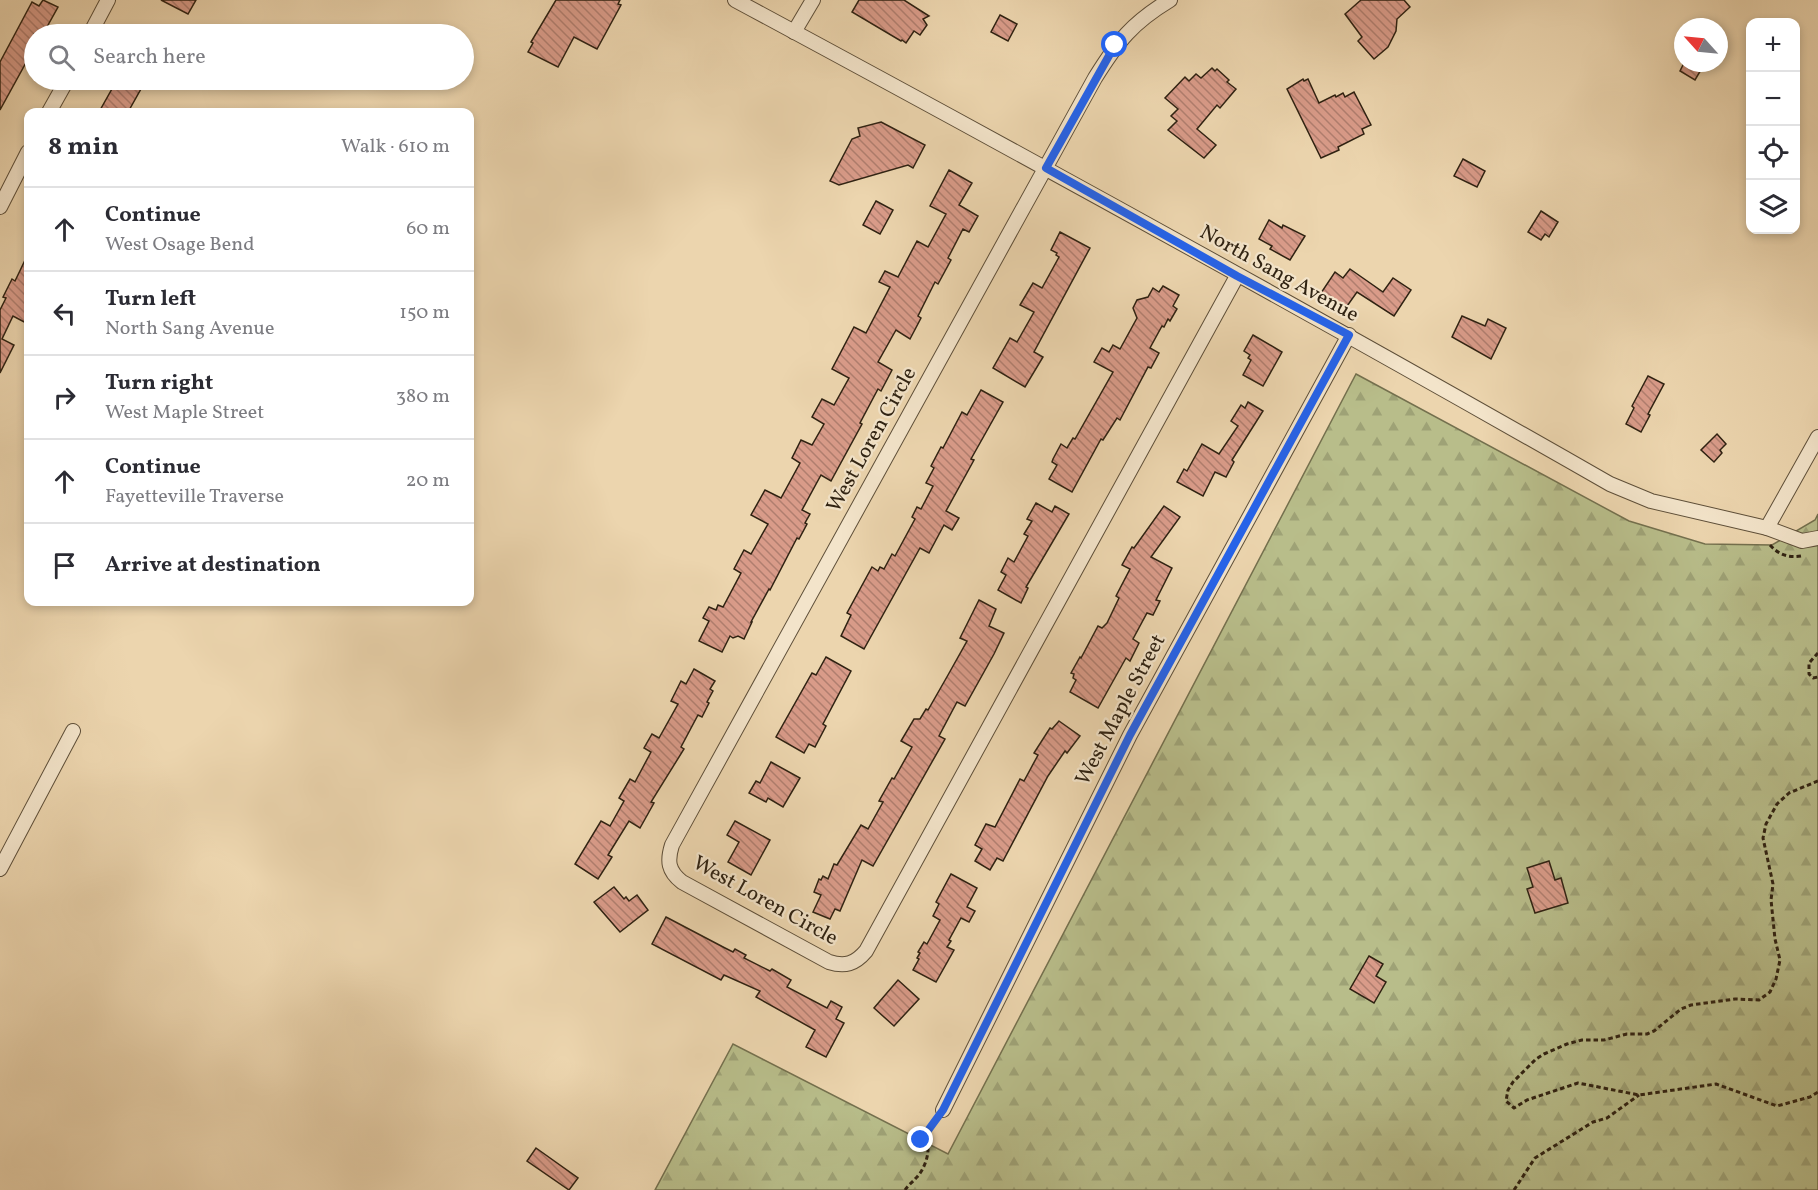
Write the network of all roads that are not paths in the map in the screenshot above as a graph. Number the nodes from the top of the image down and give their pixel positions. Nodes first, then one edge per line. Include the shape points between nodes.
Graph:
1 (108, 0) edge
2 (735, 0) edge
3 (813, 0) edge
4 (1170, 0) edge
5 (95, 24) edge
6 (794, 32) junction
7 (61, 90) edge
8 (51, 108) edge
9 (24, 160) edge
10 (1046, 168) junction
11 (0, 207) edge
12 (1237, 276) junction
13 (1349, 335) junction
14 (1818, 437) edge
15 (1767, 528) junction
16 (1818, 538) edge
17 (73, 731) dead end
18 (0, 869) edge
19 (943, 1110) road end

1 - 5 street
2 - 6 street, North Sang Avenue
3 - 6 street
4 - 10 street, West Loren Circle via 1144,15 1115,45
6 - 10 street, North Sang Avenue
7 - 8 street
9 - 11 street
10 - 12 street, North Sang Avenue
10 - 12 street, West Loren Circle via 672,845 669,867 681,882 829,962 849,964 866,951
12 - 13 street, North Sang Avenue
13 - 15 street, North Sang Avenue via 1610,484 1651,501
13 - 19 street, West Maple Street via 1130,735
14 - 15 street
15 - 16 street, North Sang Avenue via 1802,541
17 - 18 street

